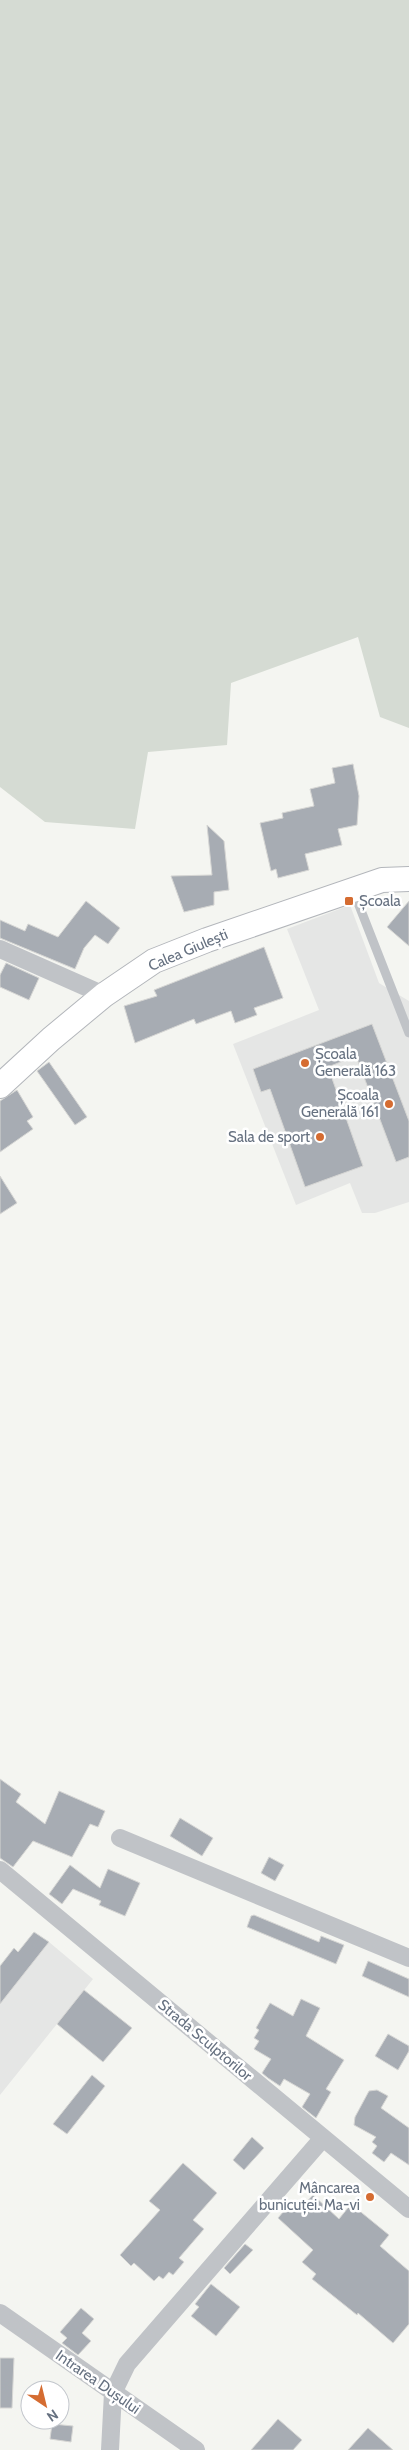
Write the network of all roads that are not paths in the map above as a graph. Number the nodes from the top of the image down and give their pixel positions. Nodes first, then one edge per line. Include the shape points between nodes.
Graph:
1 (409, 879) edge
2 (353, 890) junction
3 (0, 949) edge
4 (104, 995) junction
5 (409, 1033) edge
6 (0, 1086) edge
7 (120, 1838) dead end
8 (0, 1870) edge
9 (409, 1958) edge
10 (323, 2138) junction
11 (409, 2209) edge
12 (0, 2313) edge
13 (113, 2392) junction
14 (110, 2450) edge
15 (196, 2450) edge

1 - 2 main road, Calea Giulești via 382,880
2 - 4 main road, Calea Giulești via 154,961
2 - 5 lane
3 - 4 street
4 - 6 main road, Calea Giulești
7 - 9 street
8 - 10 street, Strada Sculptorilor
10 - 11 street, Strada Sculptorilor
10 - 13 street via 127,2364
12 - 13 street, Intrarea Dușului
13 - 14 street
13 - 15 street, Intrarea Dușului

